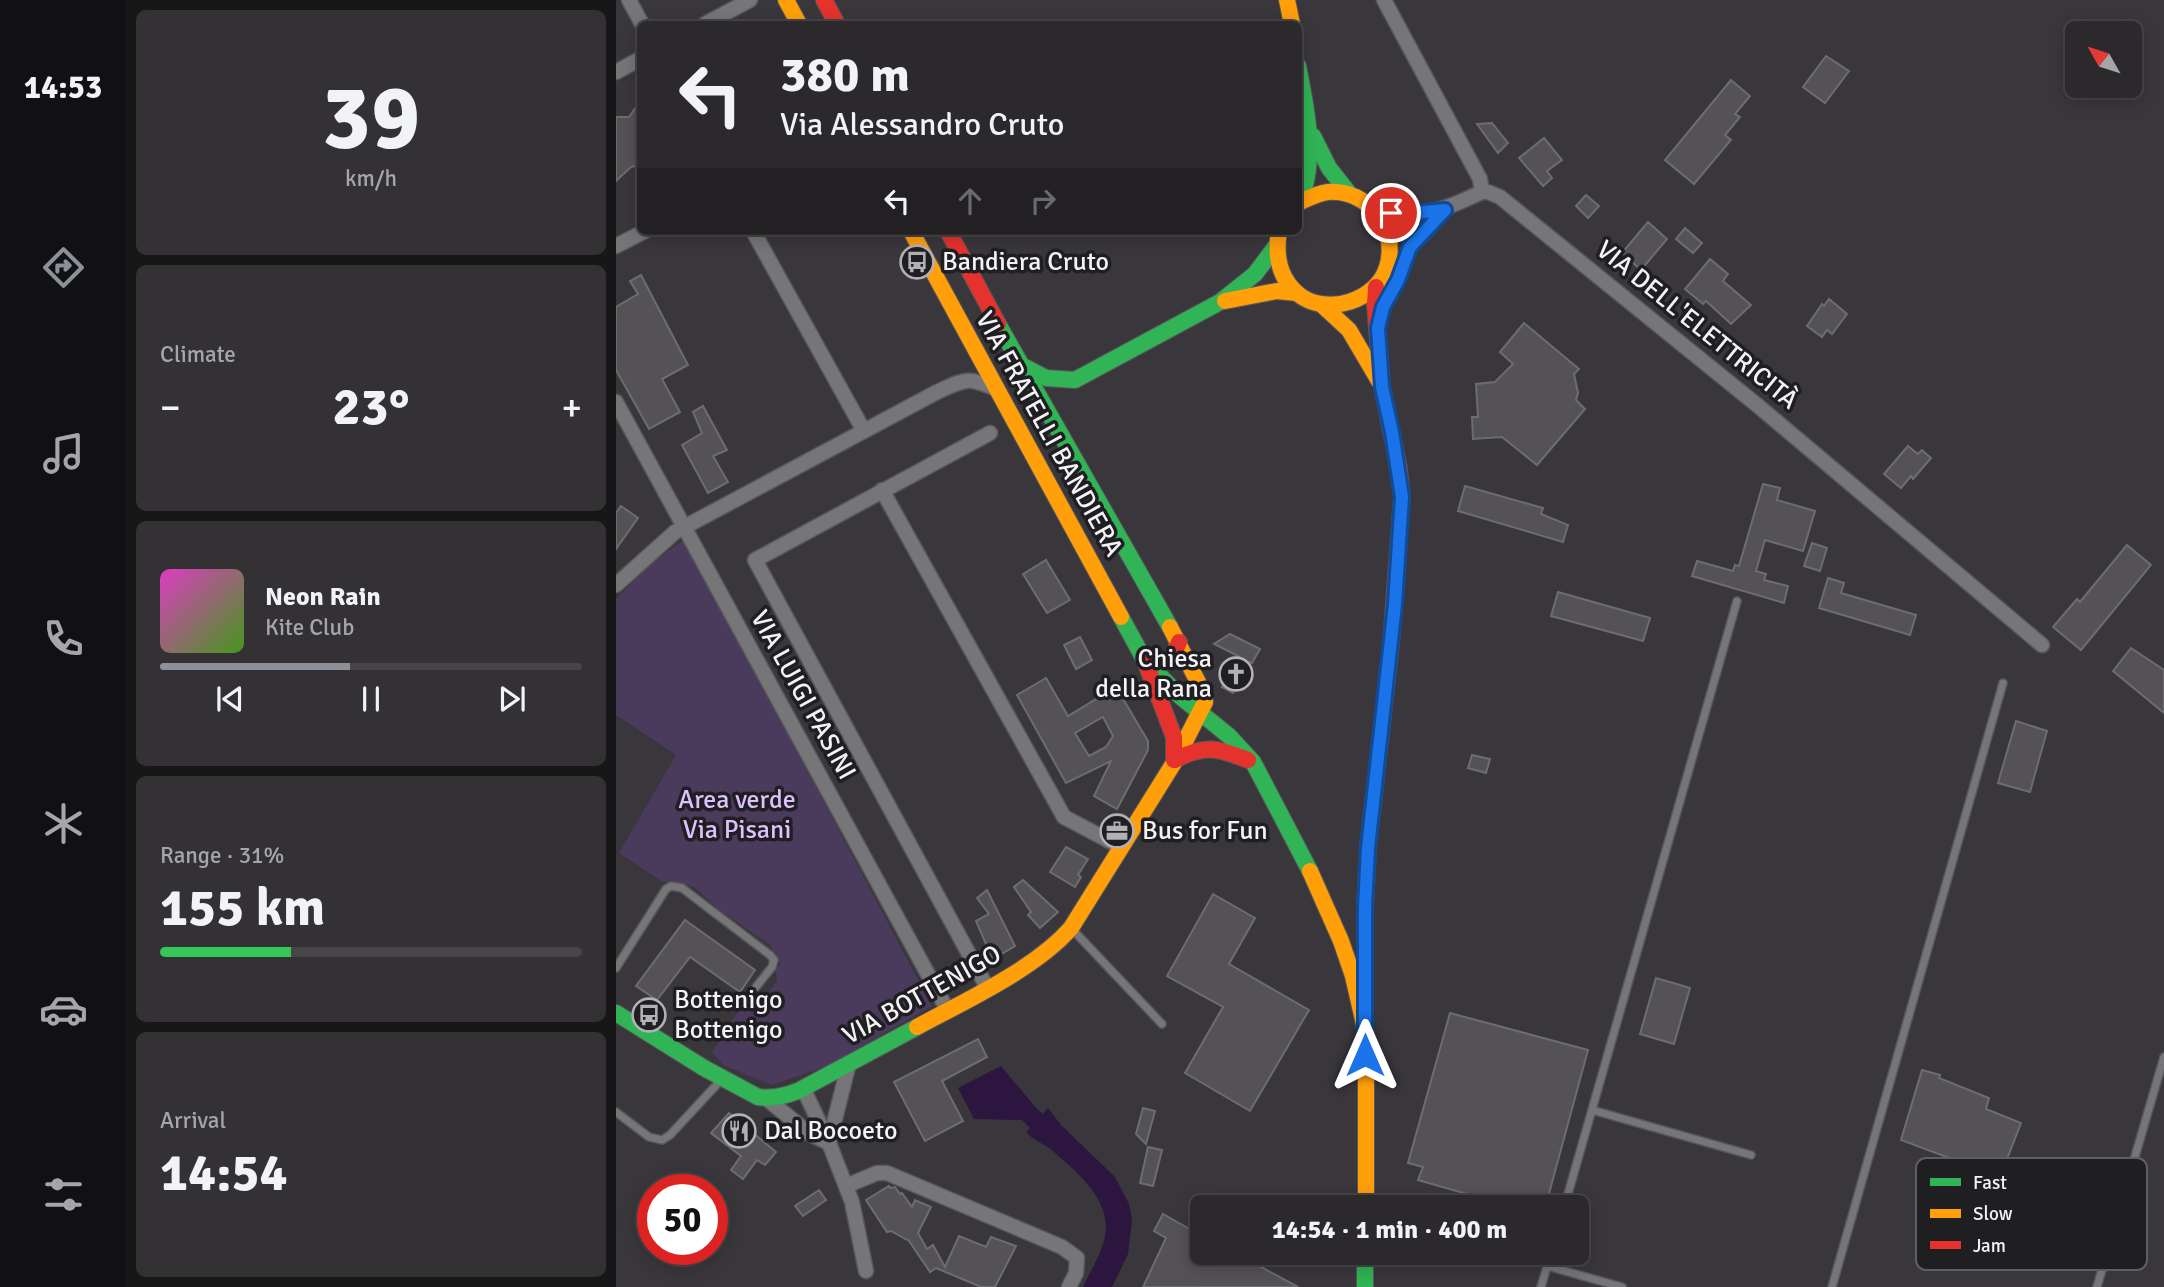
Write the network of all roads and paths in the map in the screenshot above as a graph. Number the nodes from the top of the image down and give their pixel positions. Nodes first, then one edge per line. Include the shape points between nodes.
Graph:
1 (629, 0) edge
2 (750, 0) edge
3 (786, 0) edge
4 (824, 0) edge
5 (1287, 0) edge
6 (1384, 0) edge
7 (640, 21) edge
8 (711, 21) edge
9 (797, 21) edge
10 (835, 21) edge
11 (1291, 21) edge
12 (637, 61) edge
13 (616, 72) edge
14 (1302, 89) edge
15 (1309, 129) junction
16 (1348, 192) junction
17 (1482, 192) junction
18 (1302, 194) edge
19 (1302, 201) edge
20 (1376, 209) junction
21 (1445, 210) junction
22 (1429, 228) junction
23 (637, 235) edge
24 (755, 235) edge
25 (913, 235) edge
26 (950, 235) edge
27 (1278, 238) edge
28 (616, 246) edge
29 (1390, 257) junction
30 (1376, 288) junction
31 (1297, 293) junction
32 (1220, 302) junction
33 (1322, 305) junction
34 (1378, 328) junction
35 (1020, 364) junction
36 (1074, 380) junction
37 (1382, 387) junction
38 (996, 389) junction
39 (1054, 401) junction
40 (616, 402) edge
41 (864, 431) junction
42 (990, 433) dead end
43 (882, 490) junction
44 (684, 527) junction
45 (617, 583) edge
46 (1737, 601) dead end
47 (1179, 642) junction
48 (2042, 645) dead end
49 (1144, 661) junction
50 (2003, 682) dead end
51 (1201, 712) junction
52 (1175, 761) junction
53 (1253, 762) junction
54 (1121, 847) junction
55 (1071, 928) junction
56 (616, 968) edge
57 (756, 987) dead end
58 (988, 989) junction
59 (948, 1011) junction
60 (616, 1013) edge
61 (1162, 1024) dead end
62 (1366, 1032) junction
63 (2164, 1057) edge
64 (849, 1063) junction
65 (723, 1078) junction
66 (803, 1088) junction
67 (767, 1099) junction
68 (1591, 1110) junction
69 (616, 1112) edge
70 (831, 1148) junction
71 (1751, 1155) dead end
72 (2135, 1158) edge
73 (844, 1181) junction
74 (1366, 1195) edge
75 (1568, 1195) edge
76 (1365, 1265) edge
77 (1547, 1266) joint
78 (2102, 1270) edge
79 (866, 1271) dead end
80 (1069, 1287) edge
81 (1365, 1287) edge
82 (1541, 1287) edge
83 (1622, 1287) edge
84 (1832, 1287) edge
85 (2097, 1287) edge

1 - 7 street
2 - 8 street
3 - 9 main road
4 - 10 main road
5 - 11 main road
6 - 17 street via 1480,178
12 - 13 street
14 - 15 main road
15 - 16 main road via 1329,168
15 - 18 main road via 1310,171
16 - 19 main road via 1315,194
16 - 20 main road
17 - 21 street
17 - 48 street, VIA DELL'ELETTRICITÀ via 1500,197 1531,220
20 - 21 street via 1403,214
20 - 29 main road via 1391,240
21 - 22 street
22 - 29 street
22 - 34 street via 1410,247
23 - 28 street
24 - 41 street
25 - 38 main road, VIA FRATELLI BANDIERA
26 - 35 main road, VIA FRATELLI BANDIERA
27 - 31 main road via 1278,263
27 - 32 main road via 1255,274
29 - 30 main road
30 - 33 main road via 1342,306
30 - 34 main road
31 - 32 main road via 1277,291
31 - 33 main road
32 - 36 main road, VIA FRATELLI BANDIERA
33 - 37 main road via 1352,331
34 - 37 main road
35 - 36 main road via 1058,382
35 - 39 main road, VIA FRATELLI BANDIERA
36 - 39 main road, VIA FRATELLI BANDIERA
37 - 62 main road via 1402,497 1368,848
38 - 41 street via 974,379 963,381
38 - 49 main road, VIA FRATELLI BANDIERA
39 - 47 main road, VIA FRATELLI BANDIERA
40 - 44 street, VIA LUIGI PASINI
41 - 44 street
42 - 43 street
43 - 54 street via 1064,817
43 - 58 street via 755,559
44 - 45 street
44 - 59 street, VIA LUIGI PASINI
46 - 68 lane
47 - 49 main road via 1167,662
47 - 51 main road, VIA FRATELLI BANDIERA via 1204,694
49 - 51 main road, VIA FRATELLI BANDIERA
49 - 52 main road, VIA FRATELLI BANDIERA via 1174,737
50 - 84 lane
51 - 52 main road
51 - 53 main road
52 - 53 main road via 1194,749 1210,747
52 - 54 main road, VIA BOTTENIGO
53 - 62 main road via 1298,845 1341,941
54 - 55 main road, VIA BOTTENIGO
55 - 58 main road, VIA BOTTENIGO via 1057,944
55 - 61 lane
56 - 57 lane via 671,886 682,888 770,955 772,967
58 - 59 main road, VIA BOTTENIGO
59 - 64 main road, VIA BOTTENIGO
60 - 65 main road
62 - 74 main road
63 - 72 lane
64 - 66 main road, VIA BOTTENIGO
64 - 70 street
65 - 67 main road
65 - 69 lane via 662,1140 649,1137
66 - 67 main road, VIA BOTTENIGO
66 - 70 street
67 - 70 street
68 - 71 lane
68 - 75 lane
70 - 73 street
73 - 79 street
73 - 80 street via 887,1173 1062,1247 1077,1258
76 - 81 main road
77 - 82 lane
77 - 83 lane
78 - 85 lane

